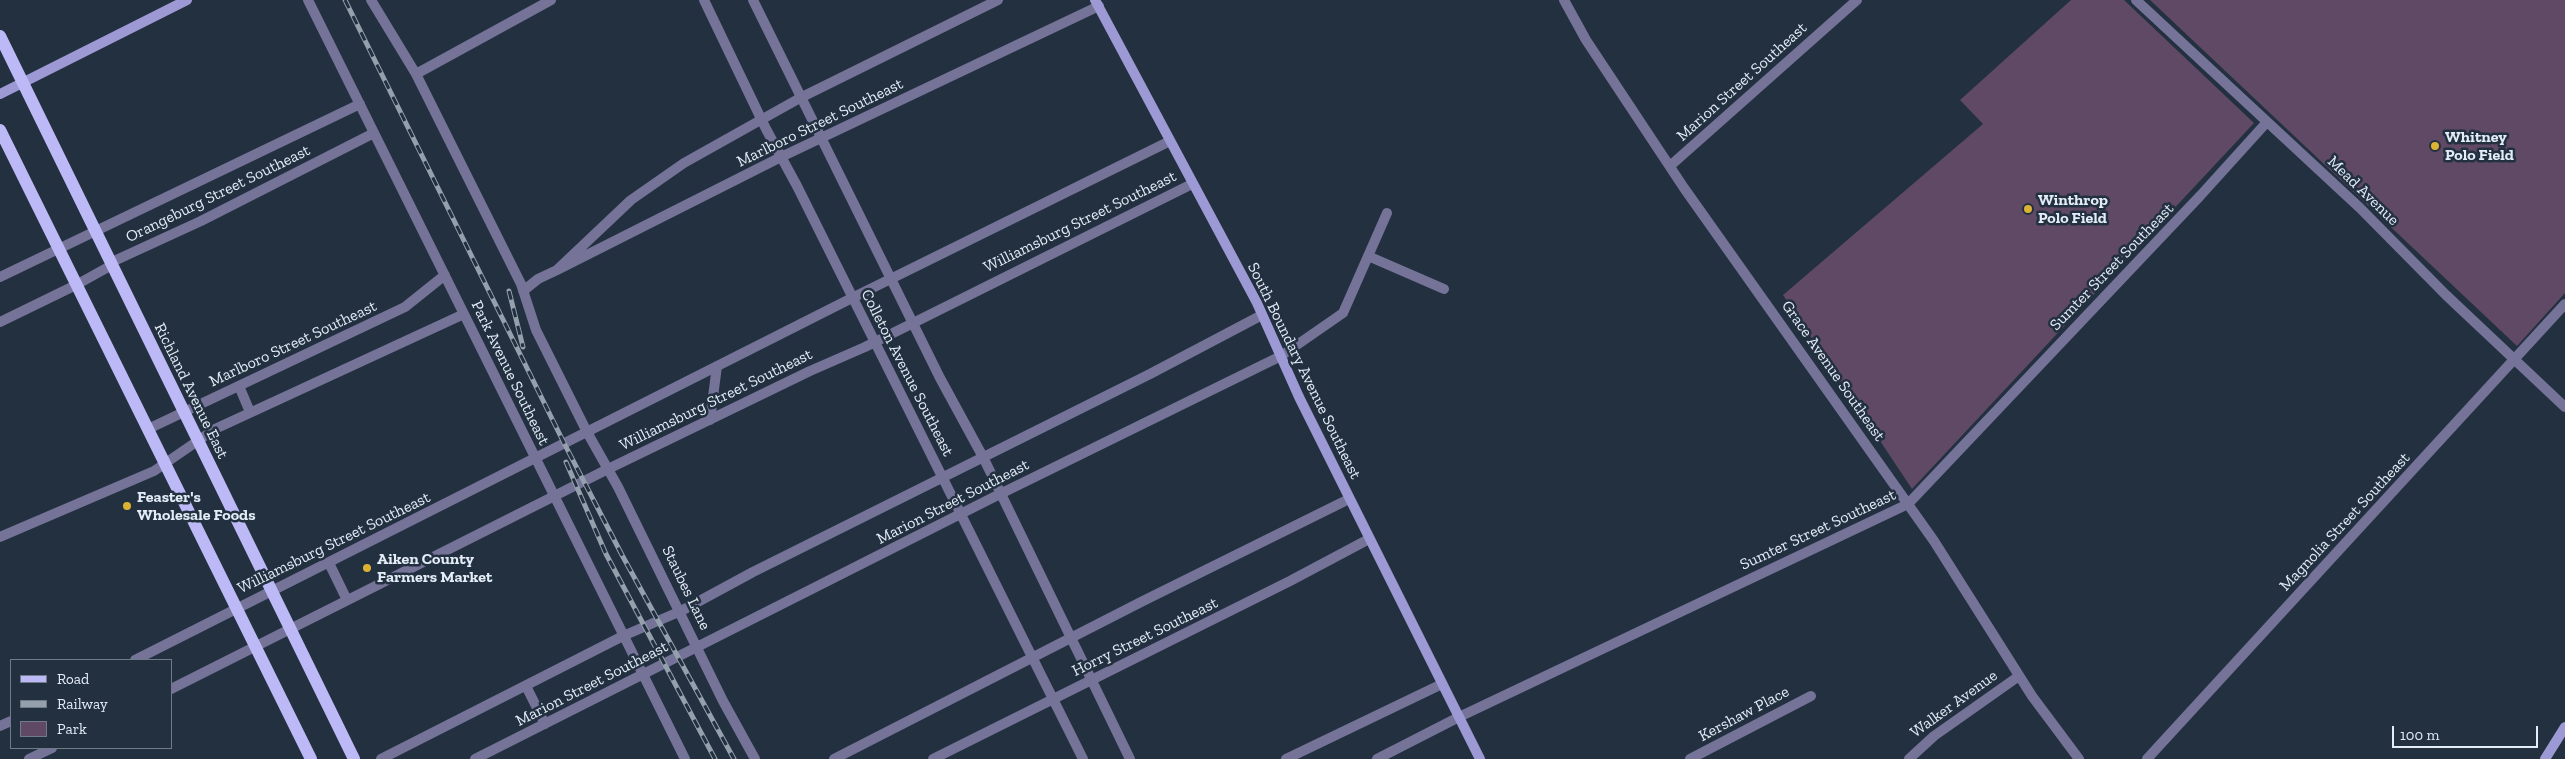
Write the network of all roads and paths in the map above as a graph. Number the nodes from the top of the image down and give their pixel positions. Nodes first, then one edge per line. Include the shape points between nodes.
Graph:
1 (187, 0) edge
2 (308, 0) edge
3 (371, 0) edge
4 (551, 0) edge
5 (704, 0) edge
6 (753, 0) edge
7 (998, 0) edge
8 (1564, 0) edge
9 (1857, 0) edge
10 (2136, 0) edge
11 (1097, 3) edge
12 (533, 4) edge
13 (0, 36) edge
14 (416, 74) junction
15 (22, 83) junction
16 (0, 94) edge
17 (800, 98) junction
18 (360, 104) junction
19 (761, 119) junction
20 (2267, 122) junction
21 (0, 130) edge
22 (374, 133) junction
23 (821, 138) junction
24 (1170, 141) junction
25 (782, 157) junction
26 (1670, 166) junction
27 (1192, 184) junction
28 (1387, 213) dead end
29 (94, 231) junction
30 (59, 249) junction
31 (1368, 256) junction
32 (112, 265) junction
33 (557, 270) junction
34 (445, 275) junction
35 (0, 278) edge
36 (892, 279) junction
37 (76, 285) junction
38 (1444, 289) dead end
39 (523, 291) junction
40 (852, 298) junction
41 (2565, 304) edge
42 (464, 314) junction
43 (1262, 315) junction
44 (0, 322) edge
45 (913, 322) junction
46 (874, 342) junction
47 (1281, 356) junction
48 (2514, 358) junction
49 (717, 366) junction
50 (239, 386) junction
51 (2565, 407) edge
52 (184, 411) junction
53 (250, 412) junction
54 (710, 420) junction
55 (148, 429) junction
56 (587, 432) junction
57 (198, 441) junction
58 (982, 457) junction
59 (535, 458) junction
60 (166, 465) junction
61 (608, 469) junction
62 (943, 477) junction
63 (1000, 494) junction
64 (554, 497) junction
65 (1349, 499) junction
66 (1908, 504) junction
67 (961, 515) junction
68 (0, 537) edge
69 (1369, 538) junction
70 (329, 563) junction
71 (270, 592) junction
72 (347, 600) junction
73 (236, 608) junction
74 (681, 611) junction
75 (289, 629) junction
76 (623, 636) junction
77 (1071, 638) junction
78 (256, 647) junction
79 (697, 647) junction
80 (1032, 658) junction
81 (136, 659) edge
82 (643, 676) junction
83 (2020, 676) junction
84 (1091, 679) junction
85 (1442, 684) junction
86 (526, 686) junction
87 (172, 689) edge
88 (1811, 696) dead end
89 (1053, 700) junction
90 (1459, 717) junction
91 (545, 724) junction
92 (2565, 727) edge
93 (50, 749) edge
94 (29, 759) edge
95 (311, 759) edge
96 (354, 759) edge
97 (380, 759) edge
98 (475, 759) edge
99 (685, 759) edge
100 (755, 759) edge
101 (834, 759) edge
102 (933, 759) edge
103 (1083, 759) edge
104 (1130, 759) edge
105 (1286, 759) edge
106 (1377, 759) edge
107 (1480, 759) edge
108 (1690, 759) edge
109 (1909, 759) edge
110 (2078, 759) edge
111 (2146, 759) edge
112 (2545, 759) edge

1 - 15 street
2 - 18 street, Park Avenue Southeast
3 - 14 street
4 - 12 street
5 - 19 street, Colleton Avenue Southeast
6 - 17 street, Colleton Avenue Southeast
7 - 17 street, Marlboro Street Southeast
8 - 26 street, Grace Avenue Southeast via 1586,40
9 - 26 street, Marion Street Southeast
10 - 20 street, Mead Avenue
11 - 23 street, Marlboro Street Southeast
11 - 24 street, South Boundary Avenue Southeast
12 - 14 street
13 - 15 main road, Richland Avenue East
14 - 39 street
15 - 16 street
15 - 29 main road, Richland Avenue East
17 - 19 street, Marlboro Street Southeast
17 - 23 street, Colleton Avenue Southeast
18 - 22 street, Park Avenue Southeast
18 - 29 street, Orangeburg Street Southeast
19 - 25 street, Colleton Avenue Southeast
19 - 33 street, Marlboro Street Southeast via 684,163 631,200
20 - 48 street, Mead Avenue
20 - 66 street, Sumter Street Southeast
21 - 30 main road
22 - 32 street, Orangeburg Street Southeast
22 - 34 street, Park Avenue Southeast
23 - 25 street, Marlboro Street Southeast
23 - 36 street, Colleton Avenue Southeast
24 - 27 street, South Boundary Avenue Southeast
24 - 36 street, Williamsburg Street Southeast
25 - 33 street, Marlboro Street Southeast
25 - 40 street, Colleton Avenue Southeast
26 - 66 street, Grace Avenue Southeast
27 - 43 street, South Boundary Avenue Southeast
27 - 45 street, Williamsburg Street Southeast
28 - 31 street, Marion Street Southeast
29 - 30 street, Orangeburg Street Southeast
29 - 32 main road, Richland Avenue East
30 - 35 street, Orangeburg Street Southeast
30 - 37 main road
31 - 38 street
31 - 47 street, Marion Street Southeast via 1343,313
32 - 37 street, Orangeburg Street Southeast
32 - 52 main road, Richland Avenue East
33 - 39 street, Marlboro Street Southeast
34 - 42 street, Park Avenue Southeast
34 - 50 street, Marlboro Street Southeast via 405,307
36 - 40 street, Williamsburg Street Southeast
36 - 45 street, Colleton Avenue Southeast
37 - 44 street, Orangeburg Street Southeast
37 - 55 main road
39 - 56 street via 536,330
40 - 46 street, Colleton Avenue Southeast
40 - 49 street, Williamsburg Street Southeast
41 - 48 street, Magnolia Street Southeast
42 - 53 street
42 - 59 street, Park Avenue Southeast
43 - 47 street, South Boundary Avenue Southeast
43 - 58 street, Marion Street Southeast
45 - 46 street, Williamsburg Street Southeast
45 - 58 street, Colleton Avenue Southeast
46 - 54 street, Williamsburg Street Southeast
46 - 62 street, Colleton Avenue Southeast
47 - 63 street, Marion Street Southeast
47 - 65 street, South Boundary Avenue Southeast
48 - 51 street, Mead Avenue
48 - 111 street, Magnolia Street Southeast
49 - 54 street
49 - 56 street, Williamsburg Street Southeast
50 - 52 street, Marlboro Street Southeast
50 - 53 street
52 - 55 street, Marlboro Street Southeast
52 - 57 main road, Richland Avenue East
53 - 57 street
54 - 61 street, Williamsburg Street Southeast
55 - 60 main road
56 - 59 street, Williamsburg Street Southeast
56 - 61 street, Staubes Lane
57 - 60 street
57 - 71 main road, Richland Avenue East
58 - 62 street, Marion Street Southeast
58 - 63 street, Colleton Avenue Southeast
59 - 64 street, Park Avenue Southeast
59 - 70 street, Williamsburg Street Southeast
60 - 68 street
60 - 73 main road
61 - 64 street, Williamsburg Street Southeast
61 - 74 street, Staubes Lane
62 - 67 street, Colleton Avenue Southeast
62 - 74 street, Marion Street Southeast
63 - 67 street, Marion Street Southeast
63 - 77 street, Colleton Avenue Southeast
64 - 72 street, Williamsburg Street Southeast
64 - 76 street, Park Avenue Southeast
65 - 69 street, South Boundary Avenue Southeast
65 - 77 street, Horry Street Southeast
66 - 83 street, Grace Avenue Southeast
66 - 90 street, Sumter Street Southeast
67 - 79 street, Marion Street Southeast
67 - 80 street, Colleton Avenue Southeast
69 - 84 street, Horry Street Southeast via 1290,581
69 - 85 street, South Boundary Avenue Southeast
70 - 71 street, Williamsburg Street Southeast
70 - 72 street
71 - 73 street, Williamsburg Street Southeast
71 - 75 main road, Richland Avenue East
72 - 75 street, Williamsburg Street Southeast
73 - 78 main road
73 - 81 street, Williamsburg Street Southeast
74 - 76 street, Marion Street Southeast
74 - 79 street, Staubes Lane
75 - 78 street, Williamsburg Street Southeast
75 - 96 main road, Richland Avenue East
76 - 82 street, Park Avenue Southeast
76 - 86 street, Marion Street Southeast
77 - 80 street, Horry Street Southeast
77 - 84 street, Colleton Avenue Southeast
78 - 87 street, Williamsburg Street Southeast
78 - 95 main road
79 - 82 street, Marion Street Southeast
79 - 100 street, Staubes Lane
80 - 89 street, Colleton Avenue Southeast
80 - 101 street
82 - 91 street, Marion Street Southeast
82 - 99 street, Park Avenue Southeast
83 - 109 street, Walker Avenue via 1934,736
83 - 110 street, Grace Avenue Southeast
84 - 89 street, Horry Street Southeast
84 - 104 street, Colleton Avenue Southeast
85 - 90 street, South Boundary Avenue Southeast
85 - 105 street
86 - 91 street
86 - 97 street, Marion Street Southeast
88 - 108 street, Kershaw Place
89 - 102 street, Horry Street Southeast
89 - 103 street, Colleton Avenue Southeast
90 - 106 street, Sumter Street Southeast
90 - 107 street, South Boundary Avenue Southeast
91 - 98 street, Marion Street Southeast
92 - 112 street
93 - 94 street

